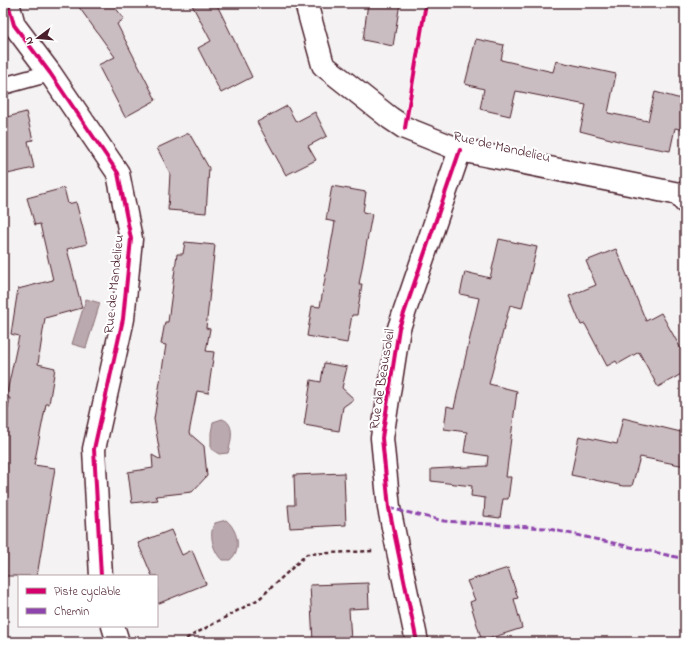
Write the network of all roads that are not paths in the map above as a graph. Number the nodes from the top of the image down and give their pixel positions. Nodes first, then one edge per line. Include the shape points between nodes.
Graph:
1 (8, 3) edge
2 (306, 3) edge
3 (50, 73) junction
4 (3, 86) edge
5 (460, 150) junction
6 (685, 202) edge
7 (101, 575) edge
8 (417, 642) edge

1 - 3 street, Rue de Mandelieu via 14,25
2 - 5 street, Rue de Mandelieu via 323,65 405,128
3 - 4 lane
3 - 7 street, Rue de Mandelieu via 118,173 131,239 123,319 94,448
5 - 6 street, Rue de Mandelieu via 679,194
5 - 8 street, Rue de Beausoleil via 399,328 382,438 389,508

